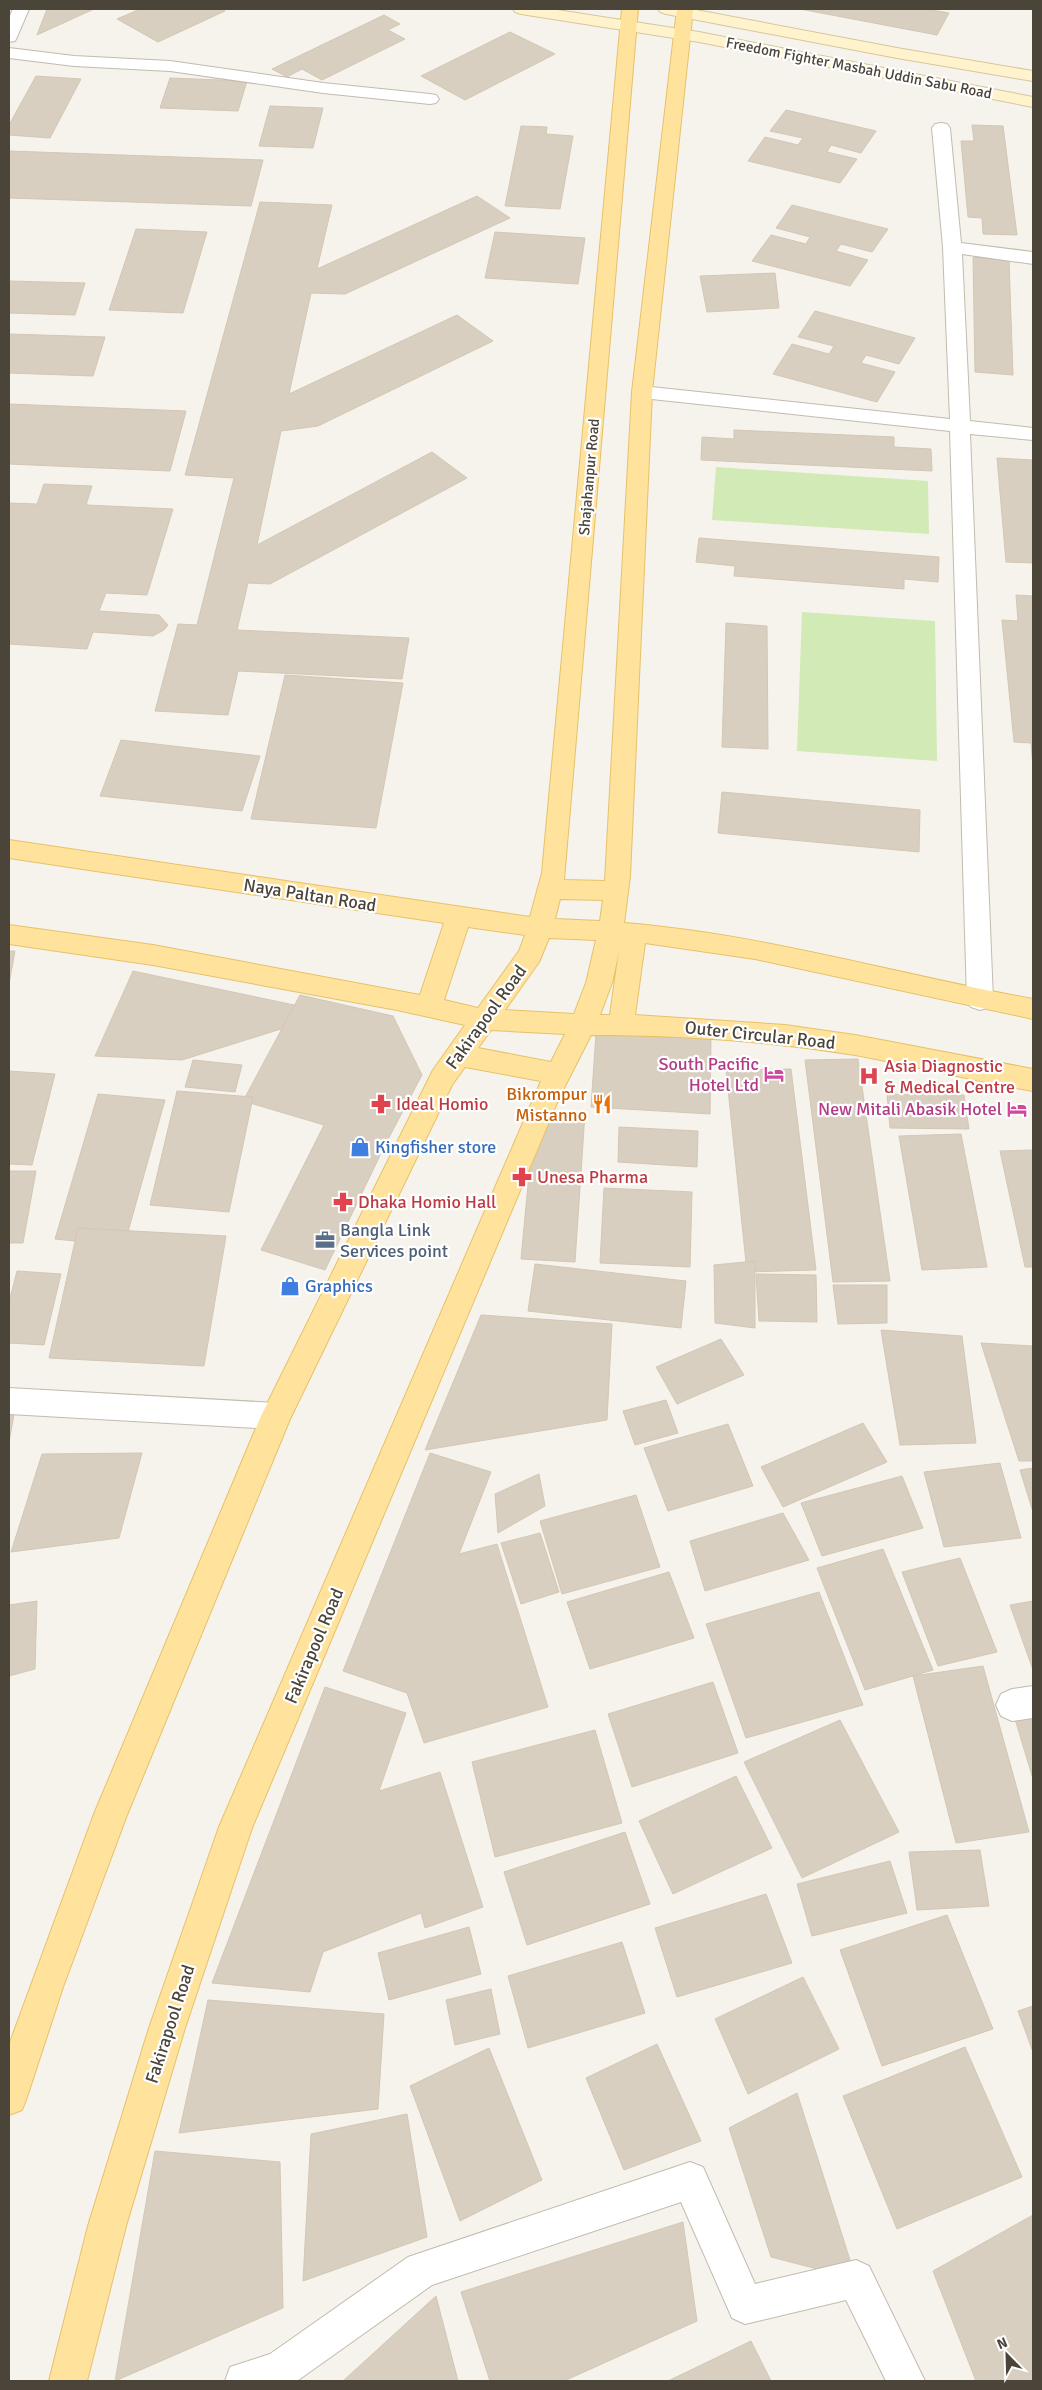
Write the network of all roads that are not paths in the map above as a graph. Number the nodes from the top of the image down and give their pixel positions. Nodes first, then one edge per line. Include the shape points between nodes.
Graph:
1 (21, 9) edge
2 (521, 9) edge
3 (666, 9) edge
4 (685, 10) edge
5 (629, 16) edge
6 (684, 34) junction
7 (9, 37) edge
8 (9, 53) edge
9 (1033, 76) edge
10 (430, 99) dead end
11 (1033, 102) edge
12 (941, 128) dead end
13 (952, 247) junction
14 (1033, 258) edge
15 (642, 392) junction
16 (960, 426) junction
17 (1033, 434) edge
18 (9, 850) edge
19 (549, 889) junction
20 (616, 891) junction
21 (459, 917) junction
22 (540, 928) junction
23 (623, 932) junction
24 (9, 935) edge
25 (980, 1000) junction
26 (429, 1006) junction
27 (1033, 1009) edge
28 (484, 1019) junction
29 (583, 1025) junction
30 (621, 1025) junction
31 (459, 1054) junction
32 (558, 1074) junction
33 (1033, 1080) edge
34 (9, 1401) edge
35 (276, 1416) junction
36 (9, 2097) edge
37 (68, 2381) edge
38 (244, 2381) edge
39 (906, 2381) edge

1 - 7 street
2 - 5 main road, Freedom Fighter Masbah Uddin Sabu Road
3 - 4 main road, Freedom Fighter Masbah Uddin Sabu Road
4 - 6 main road
4 - 9 main road, Freedom Fighter Masbah Uddin Sabu Road via 897,54
5 - 6 main road, Freedom Fighter Masbah Uddin Sabu Road
5 - 19 main road, Shajahanpur Road via 554,873
6 - 11 main road, Freedom Fighter Masbah Uddin Sabu Road
6 - 15 main road
8 - 10 street via 170,66 323,88
12 - 13 street
13 - 14 street
13 - 16 street
15 - 16 street
15 - 20 main road
16 - 17 street
16 - 25 street
18 - 21 main road, Naya Paltan Road
19 - 20 main road
19 - 22 main road, Shajahanpur Road
20 - 23 main road
21 - 22 main road, Naya Paltan Road
21 - 26 main road
22 - 23 main road, Naya Paltan Road
22 - 28 main road, Fakirapool Road via 530,955
23 - 25 main road via 754,949
23 - 29 main road, Fakirapool Road
23 - 30 main road
24 - 26 main road via 153,955
25 - 27 main road
26 - 28 main road
28 - 29 main road, Outer Circular Road
28 - 31 main road, Fakirapool Road
29 - 30 main road, Outer Circular Road
29 - 32 main road, Fakirapool Road
30 - 33 main road, Outer Circular Road via 707,1029 855,1045
31 - 32 main road
31 - 35 main road, Fakirapool Road via 442,1078
32 - 37 main road, Fakirapool Road via 236,1827 167,2028 107,2226
34 - 35 street
35 - 36 main road, Fakirapool Road via 111,1814 46,1986
38 - 39 street via 280,2370 421,2270 690,2180 745,2305 856,2279

